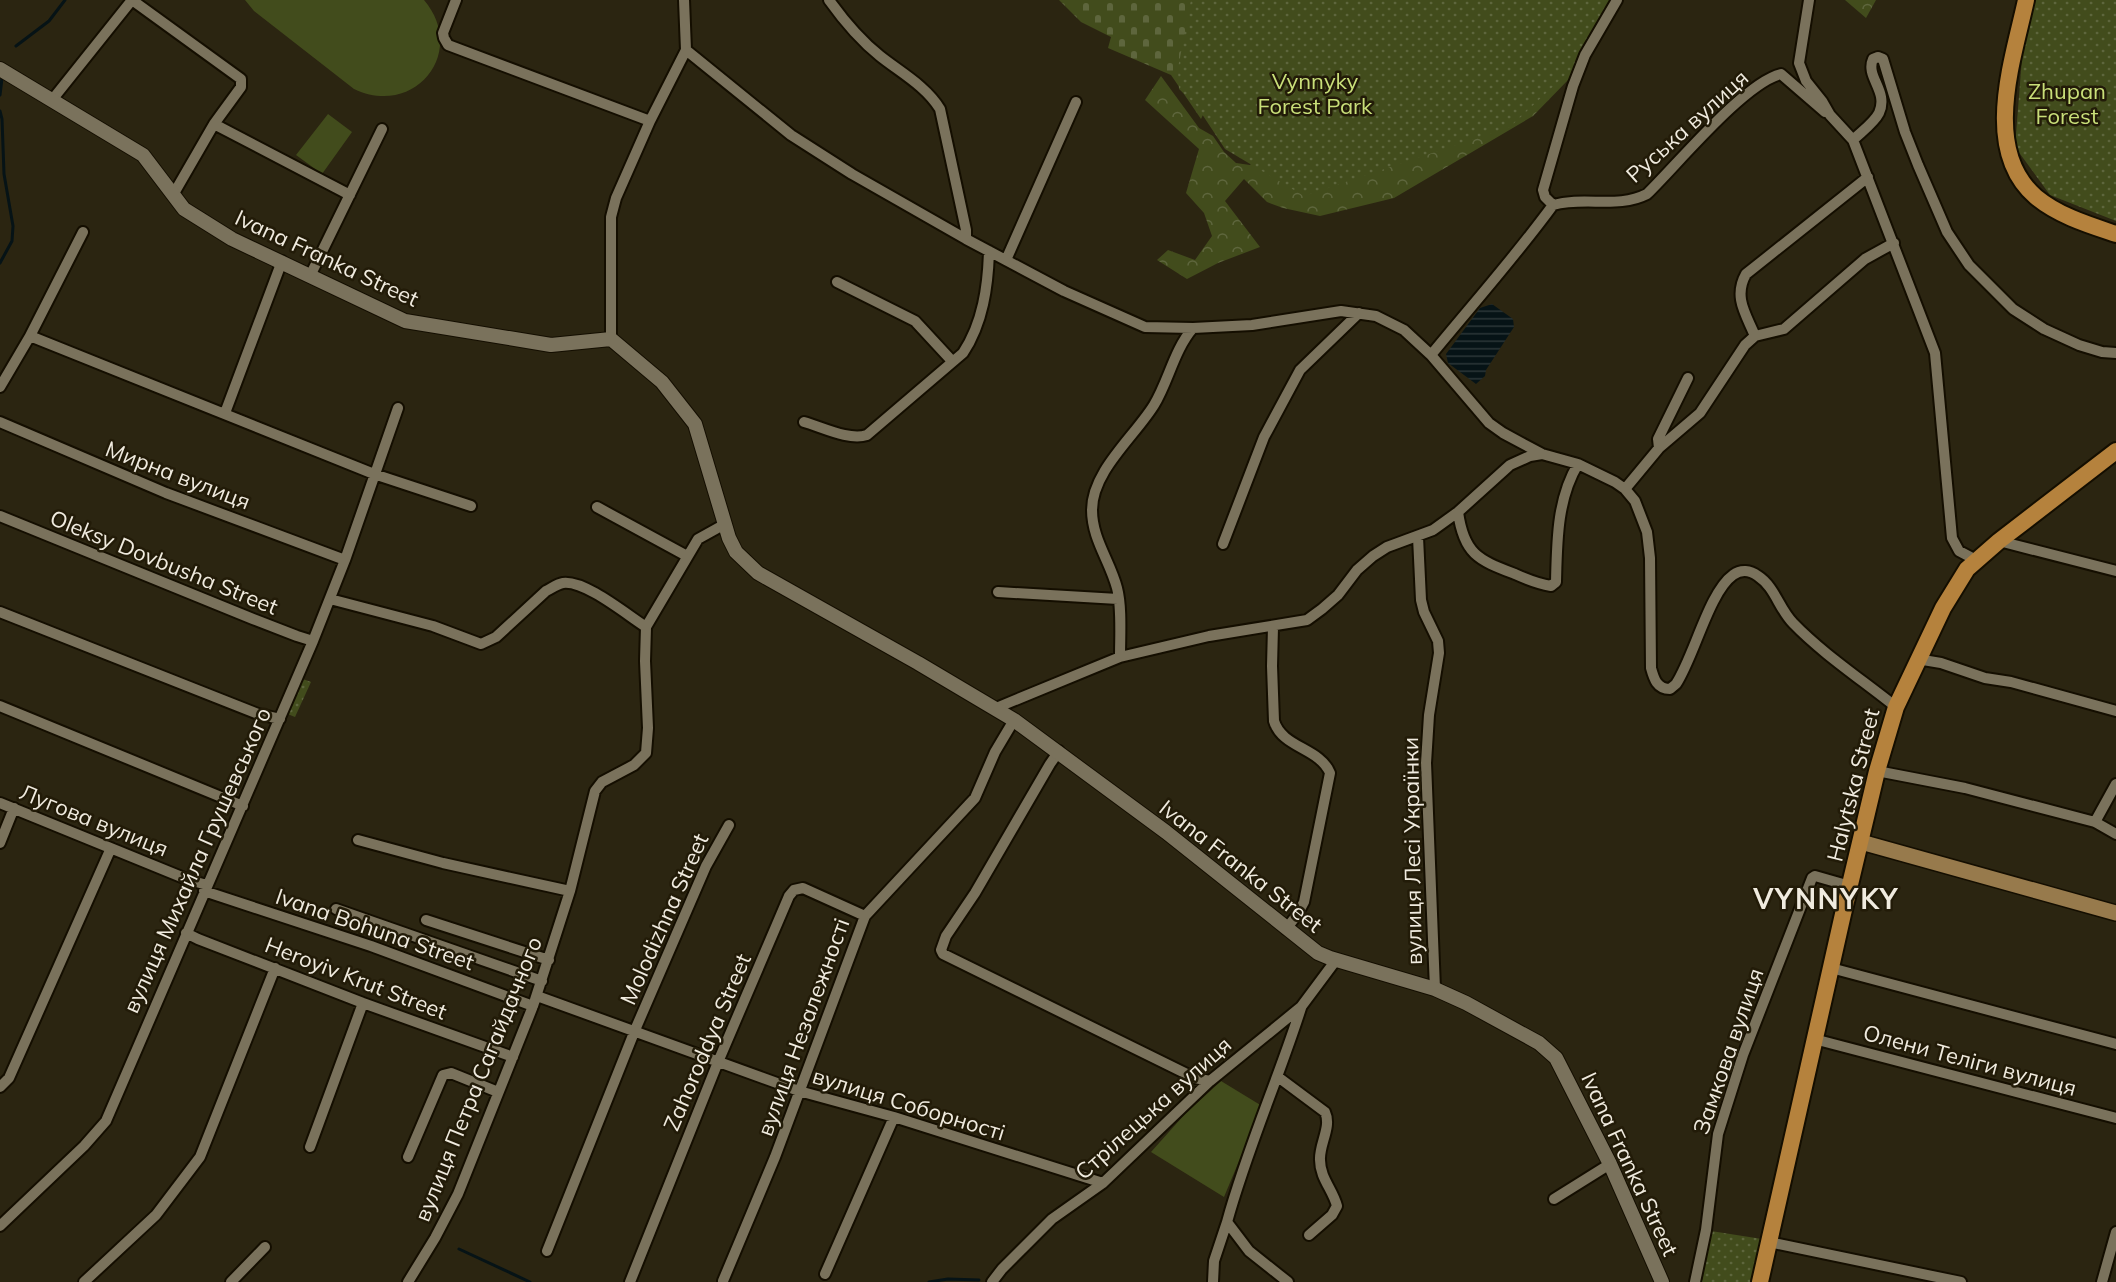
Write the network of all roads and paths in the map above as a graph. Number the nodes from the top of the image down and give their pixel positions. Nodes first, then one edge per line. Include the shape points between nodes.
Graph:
1 (132, 0) edge
2 (456, 0) edge
3 (684, 0) edge
4 (829, 0) edge
5 (1617, 0) edge
6 (1809, 1) edge
7 (2025, 4) edge
8 (686, 50) junction
9 (0, 69) edge
10 (52, 100) junction
11 (1076, 102) dead end
12 (1830, 116) junction
13 (650, 121) junction
14 (214, 124) junction
15 (382, 129) dead end
16 (1853, 140) junction
17 (1868, 177) junction
18 (173, 195) junction
19 (350, 195) junction
20 (1553, 205) junction
21 (83, 232) dead end
22 (2116, 234) edge
23 (966, 239) junction
24 (1894, 243) junction
25 (989, 251) junction
26 (1006, 260) junction
27 (282, 261) junction
28 (310, 276) junction
29 (837, 282) dead end
30 (1359, 313) junction
31 (1193, 328) junction
32 (30, 336) junction
33 (1755, 336) junction
34 (611, 339) junction
35 (2116, 353) edge
36 (1431, 355) junction
37 (952, 361) junction
38 (1688, 378) dead end
39 (0, 387) edge
40 (398, 408) dead end
41 (225, 413) junction
42 (0, 422) edge
43 (804, 422) dead end
44 (1659, 448) junction
45 (2116, 451) edge
46 (1542, 454) junction
47 (1578, 464) junction
48 (374, 474) junction
49 (1625, 489) junction
50 (471, 506) dead end
51 (597, 507) dead end
52 (1458, 512) junction
53 (0, 516) edge
54 (725, 524) junction
55 (1418, 537) junction
56 (1999, 541) junction
57 (1222, 544) dead end
58 (687, 556) junction
59 (345, 560) junction
60 (1976, 560) junction
61 (2116, 571) edge
62 (998, 592) dead end
63 (330, 599) junction
64 (1118, 599) junction
65 (0, 612) edge
66 (646, 627) junction
67 (1273, 627) junction
68 (314, 641) junction
69 (1120, 657) junction
70 (1917, 659) junction
71 (0, 706) edge
72 (1896, 707) junction
73 (996, 708) junction
74 (2116, 711) edge
75 (280, 719) junction
76 (1014, 720) junction
77 (1059, 751) junction
78 (1877, 771) junction
79 (2115, 789) edge
80 (0, 802) edge
81 (243, 806) junction
82 (14, 808) junction
83 (2095, 822) junction
84 (729, 825) dead end
85 (2116, 834) edge
86 (358, 840) dead end
87 (1861, 842) junction
88 (0, 843) edge
89 (111, 848) junction
90 (1850, 886) junction
91 (206, 888) junction
92 (570, 891) junction
93 (336, 909) dead end
94 (2116, 913) edge
95 (865, 916) junction
96 (426, 920) dead end
97 (1286, 929) junction
98 (186, 933) junction
99 (549, 960) junction
100 (1336, 960) junction
101 (275, 968) junction
102 (1831, 968) junction
103 (542, 981) junction
104 (1435, 988) junction
105 (535, 1001) junction
106 (363, 1003) junction
107 (1301, 1007) junction
108 (636, 1030) junction
109 (1814, 1040) junction
110 (2116, 1044) edge
111 (513, 1057) junction
112 (718, 1062) junction
113 (1278, 1077) junction
114 (1210, 1081) junction
115 (0, 1087) edge
116 (799, 1091) junction
117 (498, 1092) junction
118 (894, 1117) junction
119 (2116, 1118) edge
120 (310, 1147) dead end
121 (408, 1157) dead end
122 (1610, 1164) junction
123 (1103, 1183) junction
124 (1554, 1199) dead end
125 (1227, 1222) junction
126 (0, 1226) edge
127 (2116, 1232) edge
128 (1309, 1235) dead end
129 (1769, 1242) junction
130 (265, 1247) dead end
131 (547, 1251) dead end
132 (825, 1274) dead end
133 (723, 1281) edge
134 (84, 1282) edge
135 (231, 1282) edge
136 (408, 1282) edge
137 (630, 1282) edge
138 (992, 1282) edge
139 (1214, 1282) edge
140 (1288, 1282) edge
141 (1662, 1282) edge
142 (1695, 1282) edge
143 (1760, 1282) edge
144 (1961, 1282) edge
145 (2102, 1282) edge

1 - 10 street
1 - 14 street via 241,79 241,87
2 - 13 street via 444,33 448,45
3 - 8 street
4 - 23 street via 863,42 923,89 940,109
5 - 20 street via 1585,55 1573,86 1543,190
6 - 12 street via 1799,63 1806,81
7 - 22 main road via 2007,91 2004,129 2008,153 2014,168 2043,202 2083,223
8 - 13 street
8 - 23 street via 791,135
9 - 10 street, Ivana Franka Street
10 - 18 street, Ivana Franka Street via 144,155
11 - 26 street
12 - 16 street
12 - 20 street, Руська вулиця via 1781,74 1773,76 1740,100 1647,194 1623,202 1573,201
13 - 34 street via 611,217
14 - 18 street
14 - 19 street
15 - 19 street
16 - 17 street
16 - 35 street via 1879,113 1881,91 1870,64 1873,59 1883,59 1905,132 1947,232 1969,265 2013,309 2060,338
17 - 24 street
17 - 33 street via 1746,274 1739,292
18 - 27 street, Ivana Franka Street via 184,209 232,239
19 - 28 street
20 - 36 street
21 - 32 street
23 - 25 street
24 - 33 street via 1865,259 1784,329
24 - 60 street via 1935,353 1952,538 1959,551
25 - 26 street
25 - 37 street via 978,325 963,353
26 - 31 street via 1145,327
27 - 28 street, Ivana Franka Street
27 - 41 street
28 - 34 street, Ivana Franka Street via 405,321 552,345
29 - 37 street via 915,321
30 - 31 street via 1341,311 1252,325
30 - 36 street via 1391,322
30 - 57 street via 1300,370 1264,437
31 - 64 street via 1184,338 1154,404 1113,460 1093,500 1095,536
32 - 39 street
32 - 41 street
33 - 44 street via 1700,413
34 - 54 street, Ivana Franka Street via 662,382 695,424
36 - 46 street via 1489,423
37 - 43 street via 867,435 850,437
38 - 44 street via 1658,439
40 - 48 street, вулиця Михайла Грушевського
41 - 48 street
42 - 59 street, Мирна вулиця via 166,493
44 - 49 street
45 - 56 main road, Halytska Street
46 - 47 street
46 - 52 street via 1510,465
47 - 49 street
47 - 52 street via 1563,499 1556,582 1551,586 1479,559 1468,545
48 - 50 street
48 - 59 street, вулиця Михайла Грушевського
49 - 72 street via 1635,501 1647,532 1651,668 1660,687 1670,689 1676,684 1716,598 1731,576 1748,571 1763,579 1801,632
51 - 58 street
52 - 55 street
53 - 68 street, Oleksy Dovbusha Street
54 - 58 street via 698,539
54 - 73 street, Ivana Franka Street via 736,552 758,573
55 - 67 street via 1373,556 1338,595 1307,620
55 - 104 street, вулиця Лесі Українки via 1421,600 1439,653 1426,763
56 - 60 main road, Halytska Street
56 - 61 street
58 - 66 street
59 - 63 street, вулиця Михайла Грушевського
60 - 70 main road, Halytska Street via 1956,583
62 - 64 street
63 - 66 street via 433,626 481,644 496,637 546,591 565,583 588,589
63 - 68 street, вулиця Михайла Грушевського
64 - 69 street
65 - 75 street via 258,714
66 - 92 street, вулиця Петра Сагайдачного via 646,753 634,765 602,782 596,791
67 - 69 street via 1209,636
67 - 97 street via 1276,729 1321,761 1330,773 1304,902
68 - 75 street, вулиця Михайла Грушевського
69 - 73 street
70 - 72 main road, Halytska Street
70 - 74 street
71 - 81 street
72 - 78 main road, Halytska Street
73 - 76 street, Ivana Franka Street
75 - 81 street, вулиця Михайла Грушевського
76 - 77 street, Ivana Franka Street
76 - 95 street, вулиця Незалежності via 975,798
77 - 97 street, Ivana Franka Street via 1240,888
77 - 114 street via 946,936 941,946 943,954 1195,1078
78 - 83 street via 1965,788
78 - 87 main road, Halytska Street
79 - 83 street
80 - 82 street, Лугова вулиця
81 - 91 street, вулиця Михайла Грушевського
82 - 88 street
82 - 89 street, Лугова вулиця
83 - 85 street
84 - 108 street, Molodizhna Street via 706,866
86 - 92 street
87 - 90 main road, Halytska Street
87 - 94 main road
89 - 91 street, Лугова вулиця
89 - 115 street via 9,1078
90 - 102 main road, Halytska Street
90 - 142 street, Замкова вулиця via 1812,878 1777,967 1718,1134
91 - 98 street, вулиця Михайла Грушевського
91 - 105 street, Ivana Bohuna Street
92 - 99 street, вулиця Петра Сагайдачного
93 - 103 street
95 - 112 street, Zahoroddya Street via 814,892 794,890
95 - 116 street, вулиця Незалежності
96 - 99 street
97 - 100 street, Ivana Franka Street
98 - 101 street, Heroyiv Krut Street
98 - 126 street, вулиця Михайла Грушевського via 106,1121
99 - 103 street, вулиця Петра Сагайдачного
100 - 104 street, Ivana Franka Street
100 - 107 street, Стрілецька вулиця
101 - 106 street, Heroyiv Krut Street
101 - 134 street via 200,1157 156,1215
102 - 109 main road, Halytska Street
102 - 110 street
103 - 105 street, вулиця Петра Сагайдачного
104 - 122 street, Ivana Franka Street via 1539,1043 1556,1058
105 - 108 street, вулиця Соборності
105 - 111 street, вулиця Петра Сагайдачного
106 - 111 street, Heroyiv Krut Street
106 - 120 street
107 - 113 street
107 - 114 street, Стрілецька вулиця
108 - 112 street, вулиця Соборності
108 - 131 street, Molodizhna Street
109 - 119 street, Олени Теліги вулиця
109 - 129 main road, Halytska Street
111 - 117 street, вулиця Петра Сагайдачного
112 - 116 street, вулиця Соборності
112 - 137 street, Zahoroddya Street
113 - 125 street
113 - 128 street via 1326,1112 1328,1118 1320,1163 1337,1206
114 - 123 street, Стрілецька вулиця
116 - 118 street, вулиця Соборності
116 - 133 street, вулиця Незалежності
117 - 121 street via 451,1073 443,1075
117 - 136 street, вулиця Петра Сагайдачного via 458,1194
118 - 123 street, вулиця Соборності
118 - 132 street
122 - 124 street
122 - 141 street, Ivana Franka Street
123 - 138 street, Стрілецька вулиця via 1052,1219
125 - 139 street via 1214,1261
125 - 140 street via 1249,1251
127 - 145 street
129 - 143 main road, Halytska Street
129 - 144 street
130 - 135 street

